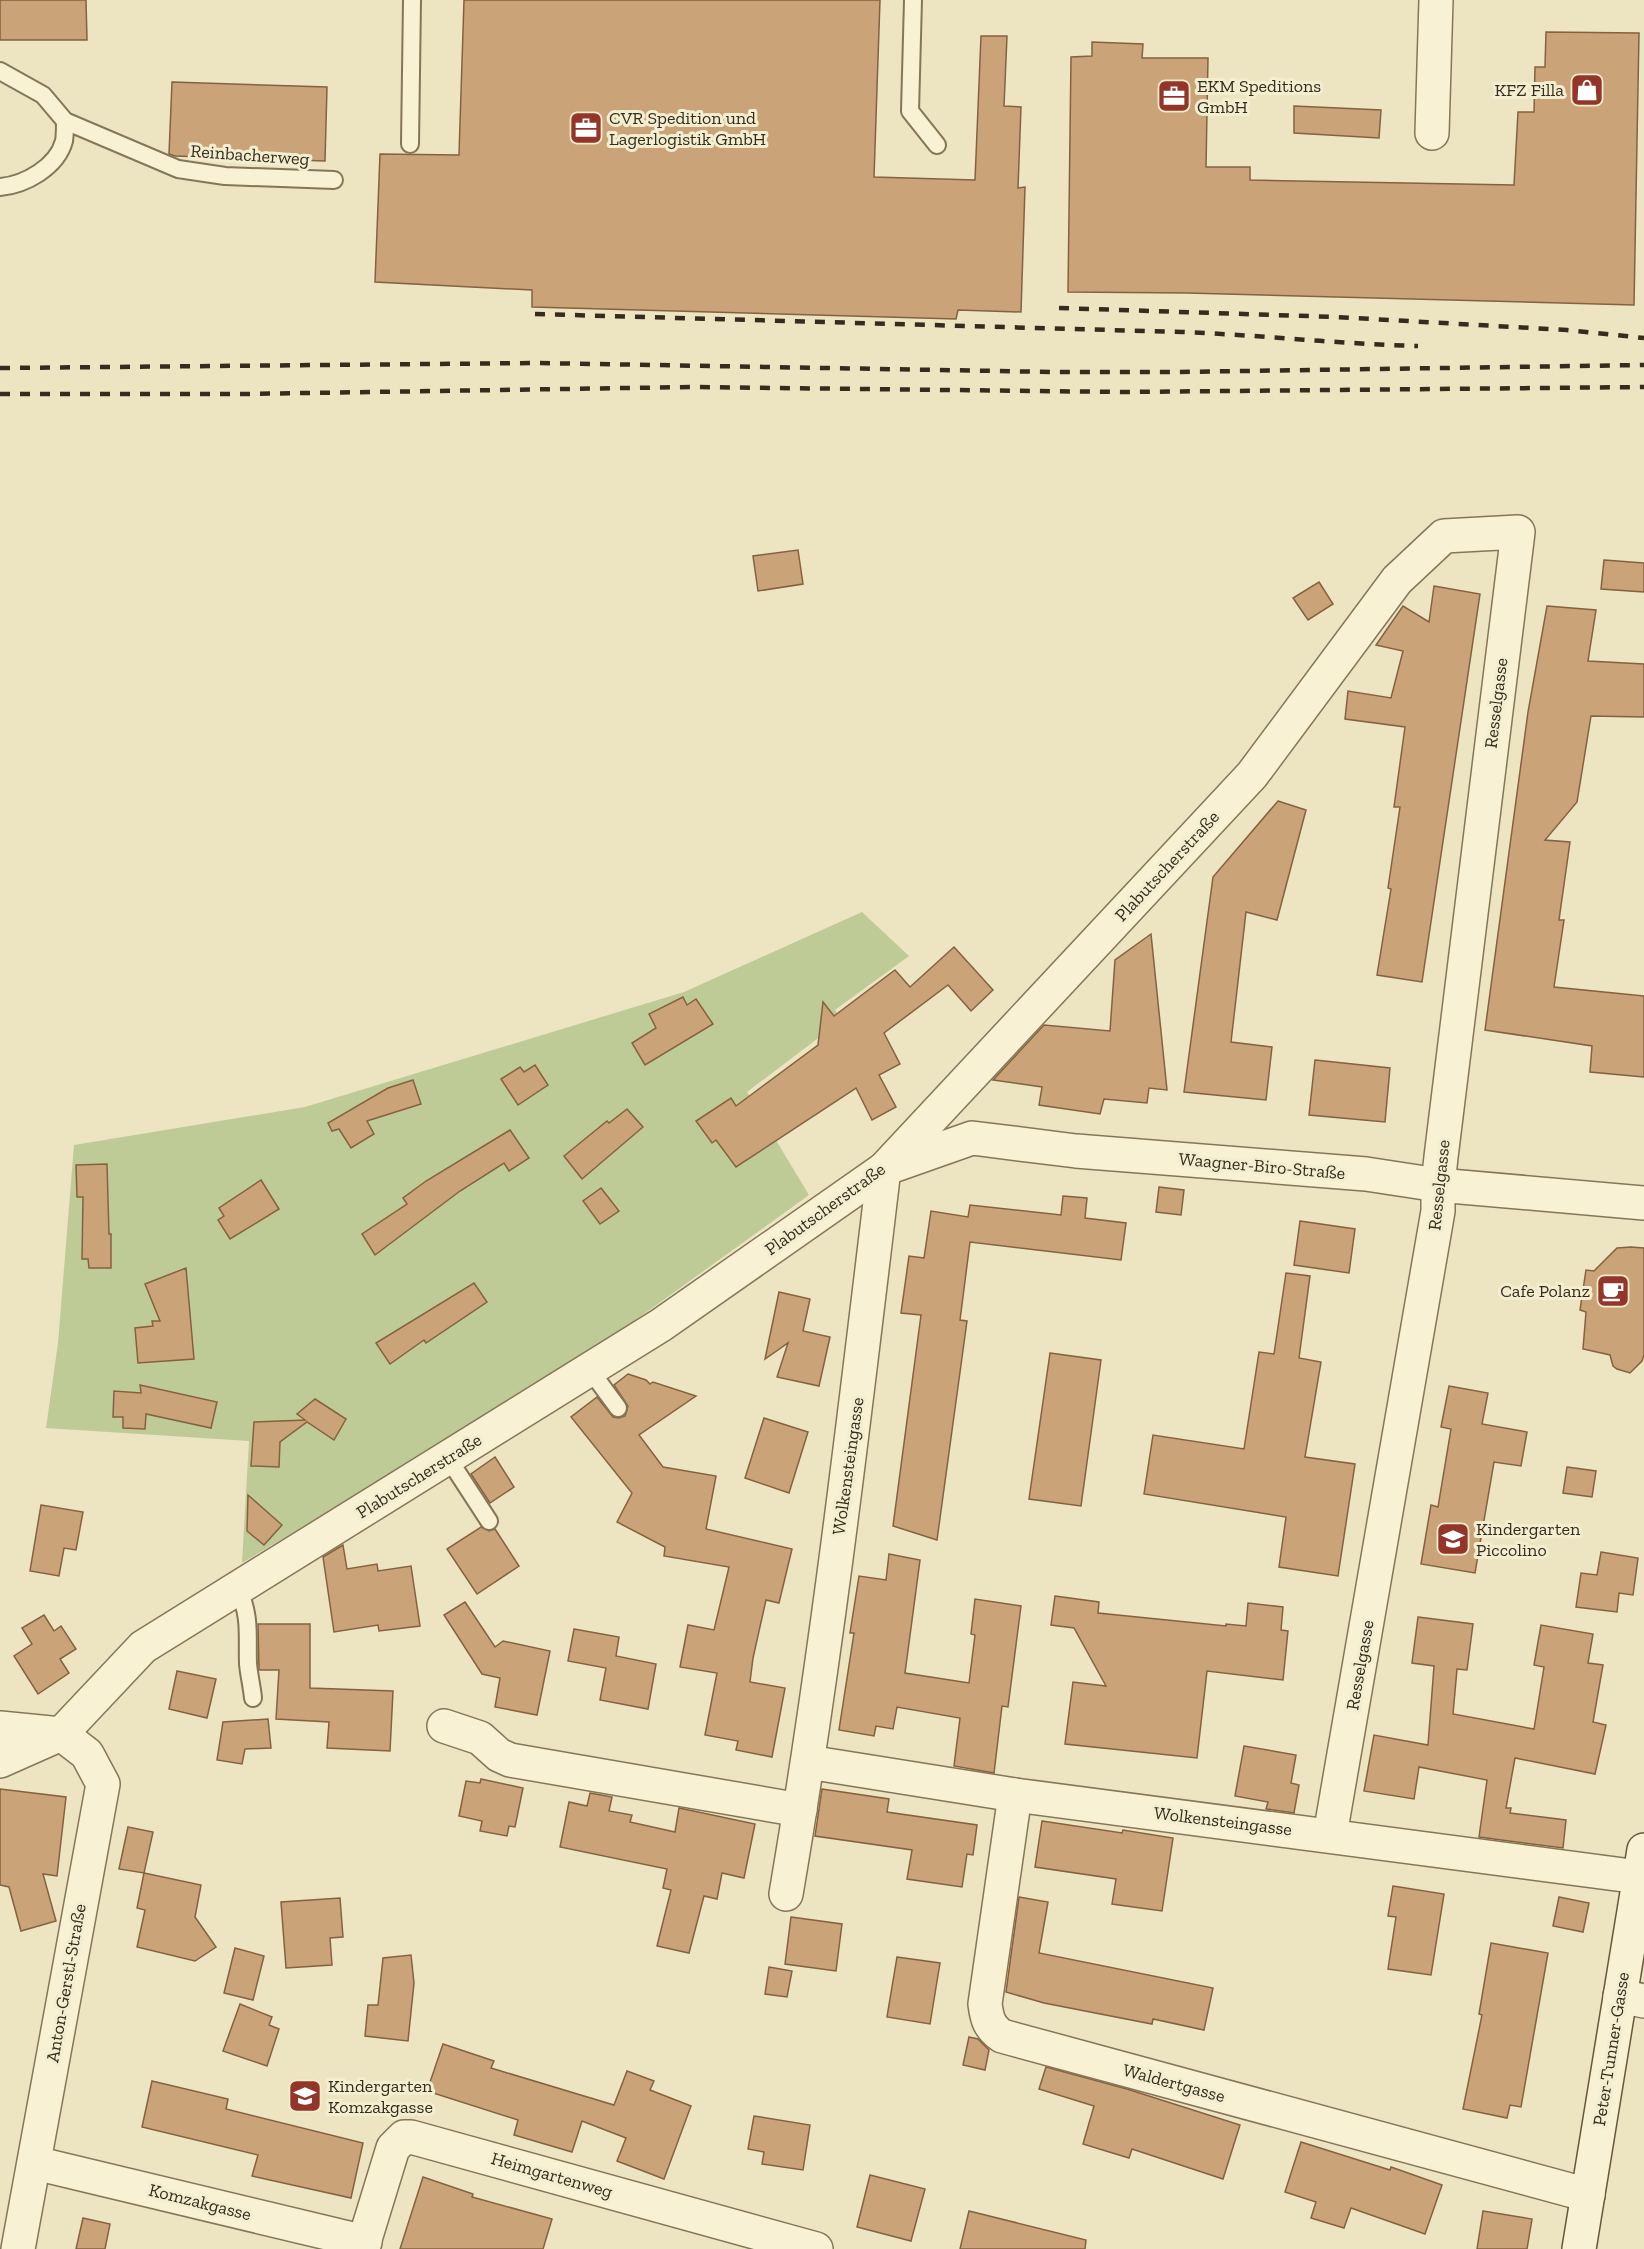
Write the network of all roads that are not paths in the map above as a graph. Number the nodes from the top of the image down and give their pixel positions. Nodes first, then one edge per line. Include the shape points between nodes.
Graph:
1 (412, 0) edge
2 (913, 0) edge
3 (1436, 0) edge
4 (0, 71) edge
5 (65, 121) junction
6 (1432, 133) dead end
7 (411, 144) dead end
8 (937, 146) dead end
9 (334, 180) dead end
10 (0, 187) edge
11 (1518, 532) joint
12 (884, 1169) junction
13 (1438, 1185) junction
14 (1644, 1203) edge
15 (590, 1370) junction
16 (618, 1408) dead end
17 (448, 1458) junction
18 (489, 1521) dead end
19 (238, 1588) junction
20 (254, 1698) dead end
21 (444, 1726) dead end
22 (0, 1728) edge
23 (61, 1734) junction
24 (0, 1761) edge
25 (807, 1762) junction
26 (1015, 1795) junction
27 (800, 1810) junction
28 (1330, 1835) junction
29 (1642, 1863) edge
30 (786, 1894) dead end
31 (1632, 1999) edge
32 (35, 2163) junction
33 (1588, 2195) junction
34 (363, 2246) edge
35 (18, 2249) edge
36 (816, 2249) edge
37 (1579, 2249) edge

1 - 7 lane
2 - 8 lane via 910,111
3 - 6 street
4 - 5 lane, Reinbacherweg via 43,95
5 - 9 lane, Reinbacherweg via 178,170
5 - 10 lane via 64,141 56,157 40,173 12,186
11 - 12 street, Plabutscherstraße via 1444,536 1397,580 1252,775
11 - 13 street, Resselgasse
12 - 13 street, Waagner-Biro-Straße via 972,1138 1076,1151 1366,1174
12 - 15 street, Plabutscherstraße
12 - 25 street, Wolkensteingasse via 856,1411
13 - 14 street, Waagner-Biro-Straße
13 - 28 street, Resselgasse via 1438,1211
15 - 16 lane
15 - 17 street, Plabutscherstraße
17 - 18 lane
17 - 19 street, Plabutscherstraße
19 - 20 lane via 249,1623 248,1665
19 - 23 street, Plabutscherstraße via 143,1647
21 - 27 street via 480,1738 510,1760
22 - 23 street
23 - 24 street
23 - 32 street, Anton-Gerstl-Straße via 87,1754 103,1784
25 - 26 street, Wolkensteingasse
25 - 27 street, Wolkensteingasse
26 - 28 street, Wolkensteingasse
26 - 33 street, Waldertgasse via 984,2004 989,2025 1002,2036
27 - 30 street, Wolkensteingasse
28 - 29 street, Wolkensteingasse
29 - 31 street, Peter-Tunner-Gasse
31 - 33 street, Peter-Tunner-Gasse
32 - 34 street, Komzakgasse
32 - 35 street, Anton-Gerstl-Straße
33 - 37 street, Peter-Tunner-Gasse
34 - 36 street, Heimgartenweg via 393,2148 404,2137 411,2137

